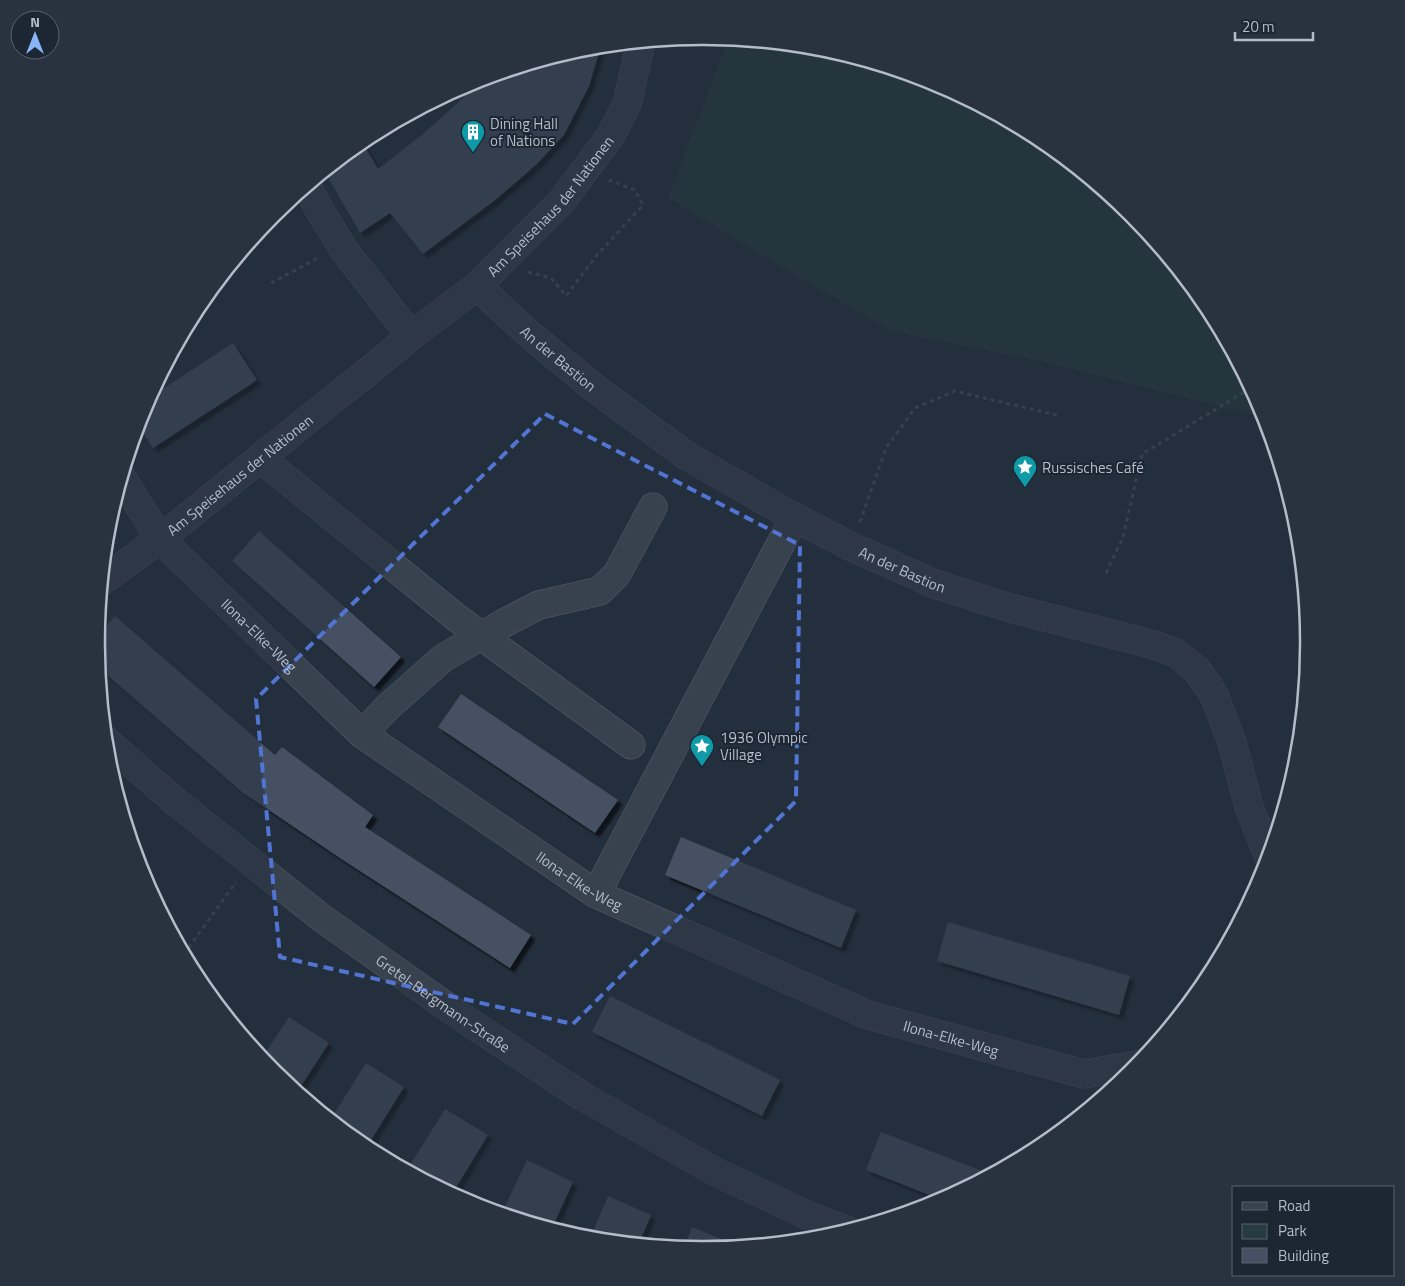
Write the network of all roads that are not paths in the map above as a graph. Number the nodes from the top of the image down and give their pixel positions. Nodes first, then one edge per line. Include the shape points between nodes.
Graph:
1 (640, 48) edge
2 (310, 192) edge
3 (476, 286) junction
4 (411, 336) junction
5 (260, 458) junction
6 (126, 484) edge
7 (653, 507) dead end
8 (792, 516) junction
9 (160, 539) junction
10 (109, 576) edge
11 (362, 734) junction
12 (631, 745) dead end
13 (114, 748) edge
14 (1264, 847) edge
15 (596, 894) junction
16 (1124, 1067) edge
17 (811, 1229) edge

1 - 3 street, Am Speisehaus der Nationen via 627,104 610,138 562,202
2 - 4 street via 341,246
3 - 4 street, Am Speisehaus der Nationen
3 - 8 street, An der Bastion via 592,386 687,456
4 - 5 street, Am Speisehaus der Nationen
5 - 9 street, Am Speisehaus der Nationen
5 - 12 street via 457,618
6 - 9 street, Ilona-Elke-Weg
7 - 11 street via 617,574 600,591 539,605 443,658
8 - 14 street, An der Bastion via 935,584 1176,653 1197,670 1214,695
8 - 15 street
9 - 10 street, Am Speisehaus der Nationen
9 - 11 street, Ilona-Elke-Weg
11 - 15 street, Ilona-Elke-Weg
13 - 17 street, Gretel-Bergmann-Straße via 177,803 323,919 462,1018 582,1096
15 - 16 street, Ilona-Elke-Weg via 868,1015 1084,1074

